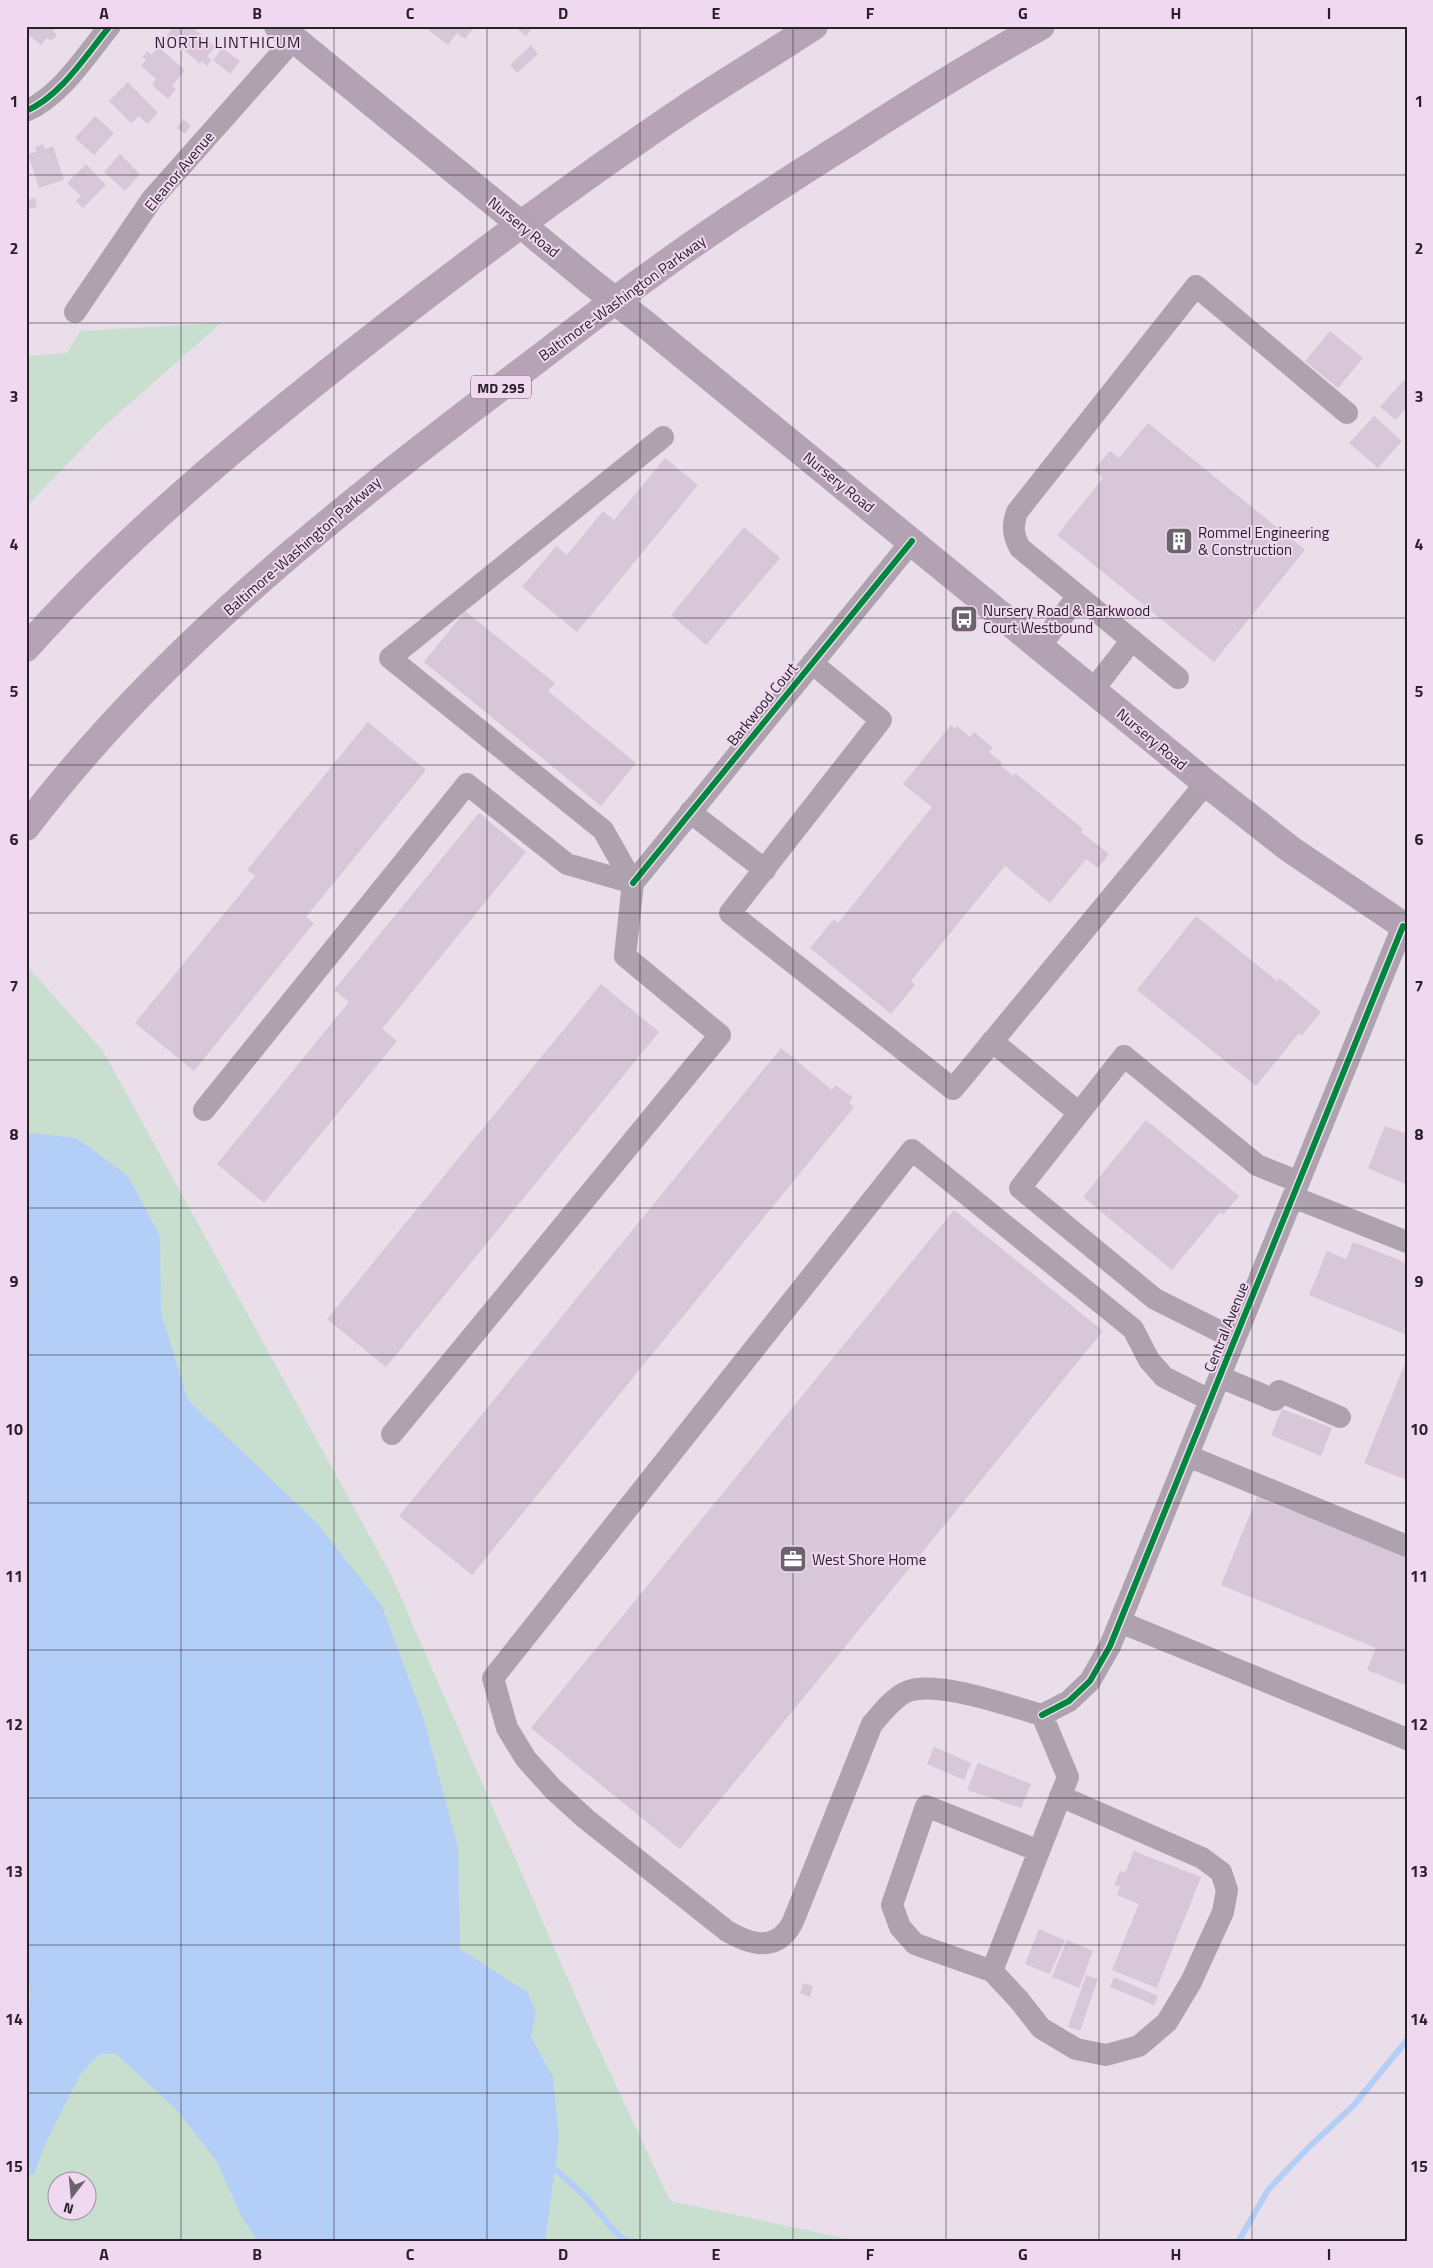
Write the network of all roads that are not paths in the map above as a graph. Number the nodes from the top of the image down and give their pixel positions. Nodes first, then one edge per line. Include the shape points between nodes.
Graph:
1 (110, 26) edge
2 (814, 26) edge
3 (1041, 26) edge
4 (286, 33) edge
5 (26, 111) edge
6 (75, 312) dead end
7 (1347, 413) dead end
8 (664, 437) dead end
9 (912, 541) junction
10 (1078, 596) junction
11 (1132, 640) junction
12 (1040, 646) junction
13 (26, 648) edge
14 (812, 663) junction
15 (1178, 678) dead end
16 (1092, 690) junction
17 (1206, 784) junction
18 (690, 812) junction
19 (26, 827) edge
20 (764, 870) junction
21 (633, 883) junction
22 (1405, 927) edge
23 (992, 1041) junction
24 (204, 1110) dead end
25 (1079, 1113) junction
26 (1296, 1190) junction
27 (1407, 1242) edge
28 (1235, 1339) junction
29 (1220, 1377) junction
30 (1210, 1400) junction
31 (1340, 1417) dead end
32 (392, 1434) dead end
33 (1188, 1456) junction
34 (1407, 1546) edge
35 (1120, 1622) junction
36 (1042, 1714) junction
37 (1407, 1739) edge
38 (1060, 1796) junction
39 (1039, 1852) junction
40 (992, 1971) junction

1 - 5 street via 64,81 37,106
2 - 13 highway via 691,105 566,192 290,402 171,502 63,607
3 - 19 highway, Baltimore-Washington Parkway / MD 295 via 757,200 651,274 366,490 249,588 140,695
4 - 6 street, Eleanor Avenue via 152,199
4 - 9 main road, Nursery Road, bridge
7 - 10 street via 1196,286 1017,512 1013,523 1014,536 1020,548
8 - 21 street via 390,658 602,830
9 - 12 main road, Nursery Road
9 - 14 street, Barkwood Court
10 - 11 street
10 - 12 street
11 - 15 street
11 - 16 street
12 - 16 main road, Nursery Road
14 - 18 street, Barkwood Court
14 - 20 street via 881,720
16 - 17 main road, Nursery Road
17 - 22 main road, Nursery Road via 1290,850
17 - 23 street
18 - 20 street
18 - 21 street, Barkwood Court
20 - 23 street via 730,913 953,1089
21 - 24 street via 567,864 467,784
21 - 32 street via 625,956 720,1035
22 - 26 street, Central Avenue
23 - 25 street
25 - 26 street via 1124,1056 1257,1165
25 - 28 street via 1020,1188 1155,1299
26 - 27 street
26 - 28 street, Central Avenue
28 - 29 street, Central Avenue
29 - 30 street, Central Avenue
29 - 31 street via 1275,1400 1279,1391
30 - 33 street, Central Avenue
30 - 36 street via 1164,1377 1149,1360 1133,1329 912,1150 493,1678 507,1728 526,1759 553,1789 727,1931 759,1944 775,1940 787,1932 872,1724 888,1706 905,1693 922,1688 955,1691
33 - 34 street
33 - 35 street, Central Avenue
35 - 36 street, Central Avenue via 1090,1681 1069,1701
35 - 37 street
36 - 38 street via 1068,1777
38 - 39 street
38 - 40 street via 1202,1858 1221,1872 1227,1890 1223,1912 1191,1982 1167,2022 1139,2046 1114,2053 1106,2055 1076,2049 1041,2028
39 - 40 street
39 - 40 street via 926,1806 892,1905 900,1927 915,1944

